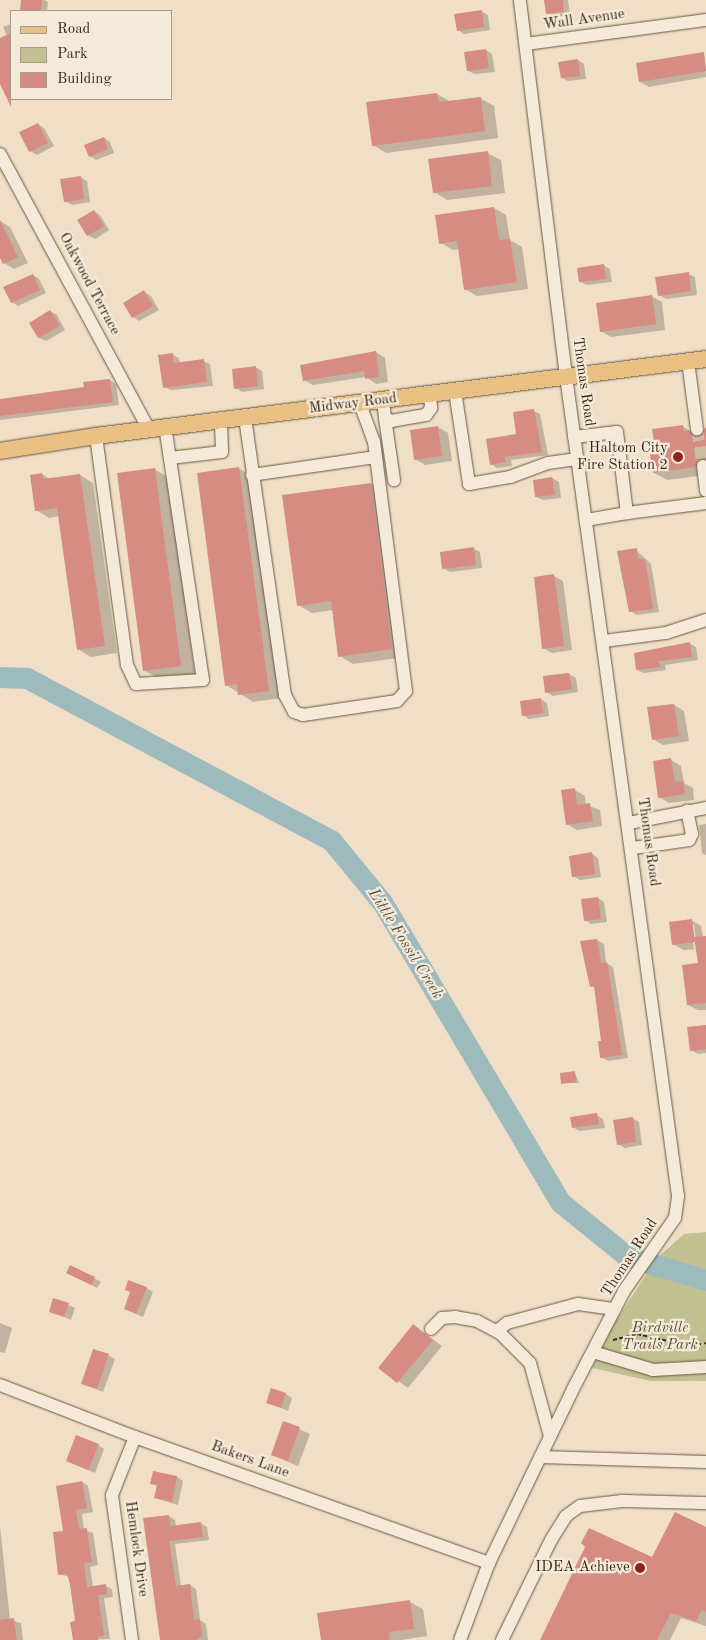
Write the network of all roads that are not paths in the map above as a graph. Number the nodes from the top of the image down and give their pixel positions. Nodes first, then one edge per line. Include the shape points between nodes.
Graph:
1 (520, 0) edge
2 (706, 20) edge
3 (526, 44) junction
4 (0, 154) edge
5 (706, 359) edge
6 (688, 361) junction
7 (566, 376) junction
8 (455, 391) junction
9 (430, 394) junction
10 (383, 401) junction
11 (360, 404) junction
12 (244, 418) junction
13 (385, 418) junction
14 (221, 421) junction
15 (157, 428) junction
16 (698, 429) tunnel mouth
17 (96, 436) junction
18 (574, 437) junction
19 (0, 451) edge
20 (375, 457) junction
21 (170, 458) junction
22 (578, 459) junction
23 (703, 466) dead end
24 (252, 475) junction
25 (394, 480) dead end
26 (706, 491) edge
27 (706, 503) edge
28 (626, 513) junction
29 (586, 520) junction
30 (706, 620) edge
31 (604, 641) junction
32 (706, 808) edge
33 (687, 811) junction
34 (629, 823) junction
35 (632, 848) junction
36 (615, 1309) junction
37 (431, 1329) dead end
38 (497, 1331) junction
39 (592, 1352) junction
40 (706, 1367) edge
41 (0, 1385) edge
42 (550, 1436) junction
43 (135, 1437) junction
44 (540, 1457) junction
45 (706, 1462) edge
46 (706, 1503) edge
47 (490, 1563) junction
48 (132, 1640) edge
49 (460, 1640) edge
50 (502, 1640) edge

1 - 3 street, Thomas Road
2 - 3 street, Wall Avenue
3 - 7 street, Thomas Road
4 - 15 street, Oakwood Terrace
5 - 6 main road, Midway Road
6 - 7 main road, Midway Road
6 - 16 street
7 - 8 main road, Midway Road
7 - 18 street, Thomas Road
8 - 9 main road, Midway Road
8 - 22 street via 469,484 510,477 548,463
9 - 10 main road, Midway Road
9 - 13 street via 431,408 426,415 391,421
10 - 11 main road, Midway Road
10 - 13 street
11 - 12 main road, Midway Road
11 - 20 street
12 - 14 main road, Midway Road
12 - 24 street
13 - 25 street
14 - 15 main road, Midway Road
14 - 21 street via 222,452
15 - 17 main road, Midway Road
15 - 21 street, Oakwood Terrace
17 - 19 main road, Midway Road
17 - 21 street, Oakwood Terrace via 128,665 136,684 203,680
18 - 22 street, Thomas Road
18 - 28 street via 617,432
20 - 24 street
20 - 24 street via 406,690 397,702 303,715 294,712 285,695
22 - 29 street, Thomas Road
23 - 26 street
27 - 28 street
28 - 29 street
29 - 31 street, Thomas Road
30 - 31 street via 666,632
31 - 34 street, Thomas Road
32 - 33 street
33 - 34 street
33 - 35 street via 692,834 688,840
34 - 35 street, Thomas Road
35 - 36 street, Thomas Road via 676,1169 675,1218
36 - 38 street via 578,1304 507,1323
36 - 39 street, Thomas Road
37 - 38 street via 442,1318 455,1318 477,1321
38 - 42 street via 530,1363
39 - 40 street via 653,1370
39 - 42 street, Thomas Road
41 - 43 street, Bakers Lane
42 - 44 street, Thomas Road
43 - 47 street, Bakers Lane
43 - 48 street, Hemlock Drive via 112,1495
44 - 45 street
44 - 47 street, Thomas Road
46 - 50 street via 622,1501 580,1506 566,1516 551,1540
47 - 49 street, Thomas Road

